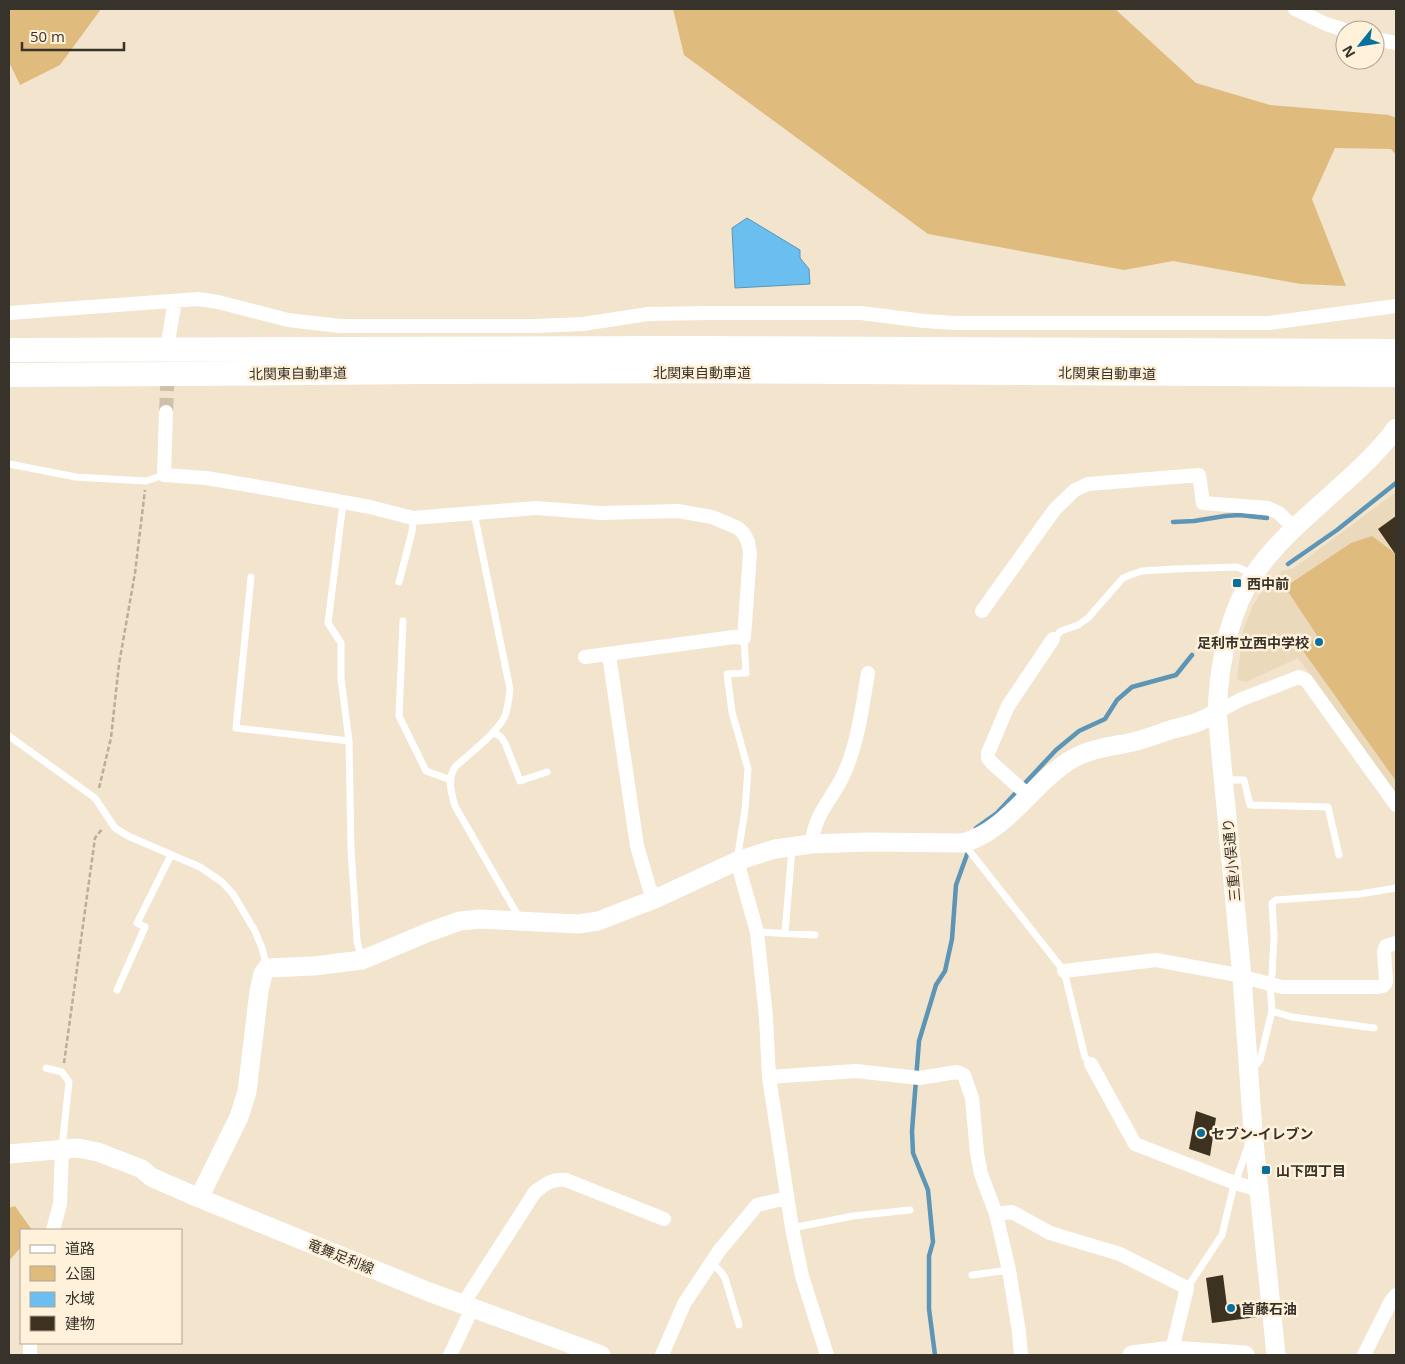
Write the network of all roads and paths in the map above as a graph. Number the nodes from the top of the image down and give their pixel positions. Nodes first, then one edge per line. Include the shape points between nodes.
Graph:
1 (1295, 9) edge
2 (1335, 27) edge
3 (175, 301) junction
4 (1396, 306) edge
5 (9, 313) edge
6 (169, 336) dead end
7 (9, 350) edge
8 (1396, 351) edge
9 (9, 375) edge
10 (1396, 375) edge
11 (166, 412) tunnel mouth
12 (1396, 428) edge
13 (9, 464) edge
14 (164, 475) junction
15 (146, 481) junction
16 (343, 503) junction
17 (474, 513) junction
18 (413, 518) junction
19 (1294, 528) junction
20 (1254, 574) junction
21 (251, 577) dead end
22 (399, 582) dead end
23 (982, 611) dead end
24 (403, 621) dead end
25 (744, 638) junction
26 (1053, 639) joint
27 (609, 655) junction
28 (585, 657) dead end
29 (868, 673) dead end
30 (1217, 712) junction
31 (493, 732) junction
32 (9, 736) edge
33 (348, 741) junction
34 (546, 772) dead end
35 (451, 780) junction
36 (1224, 780) junction
37 (1028, 795) junction
38 (95, 798) junction
39 (1396, 805) edge
40 (109, 821) junction
41 (963, 843) junction
42 (812, 844) junction
43 (792, 846) junction
44 (171, 854) junction
45 (1339, 856) dead end
46 (737, 860) junction
47 (1396, 888) edge
48 (655, 899) junction
49 (518, 921) junction
50 (756, 932) junction
51 (786, 933) junction
52 (815, 935) dead end
53 (1396, 943) edge
54 (362, 960) junction
55 (267, 968) junction
56 (1064, 971) junction
57 (1242, 977) junction
58 (1270, 983) junction
59 (117, 990) dead end
60 (1272, 1011) junction
61 (1374, 1028) dead end
62 (1091, 1064) joint
63 (1248, 1067) junction
64 (46, 1068) dead end
65 (62, 1072) junction
66 (770, 1077) junction
67 (1253, 1132) junction
68 (62, 1148) junction
69 (9, 1154) edge
70 (1235, 1183) junction
71 (1259, 1190) junction
72 (199, 1198) junction
73 (787, 1198) junction
74 (910, 1210) dead end
75 (996, 1214) junction
76 (664, 1219) dead end
77 (792, 1228) junction
78 (53, 1229) edge
79 (712, 1263) junction
80 (1009, 1270) junction
81 (972, 1275) dead end
82 (1187, 1288) junction
83 (1396, 1295) edge
84 (468, 1306) junction
85 (738, 1325) dead end
86 (1182, 1352) edge
87 (450, 1355) edge
88 (600, 1355) edge
89 (662, 1355) edge
90 (827, 1355) edge
91 (1021, 1355) edge
92 (1132, 1355) edge
93 (1245, 1355) edge
94 (1276, 1355) edge
95 (1364, 1355) edge

1 - 2 street
3 - 4 street via 198,299 218,302 288,320 340,326 536,326 583,324 648,314 852,313 957,323 1269,323
3 - 5 street
3 - 6 street
7 - 8 highway, 北関東自動車道 via 713,348
9 - 10 highway, 北関東自動車道 via 1053,372
11 - 14 street
12 - 19 street, 三重小俣通り via 1365,464
13 - 15 lane via 76,476
14 - 15 lane
14 - 16 street via 206,478
15 - 38 path via 111,738
16 - 18 street
16 - 33 lane via 328,623 341,642
17 - 18 street
17 - 25 street via 536,508 601,513 678,511 726,522 744,534 750,552
17 - 31 lane via 510,688 504,718
18 - 22 lane
19 - 20 street, 三重小俣通り
19 - 23 street via 1279,513 1268,508 1203,503 1200,475 1088,484 1075,490 1055,509
20 - 26 lane via 1236,567 1142,571 1123,578 1088,618 1061,631
20 - 30 street, 三重小俣通り via 1226,641 1218,682
21 - 33 lane via 236,728
24 - 35 lane via 399,716 426,770
25 - 27 street
25 - 46 lane via 746,672 728,674 732,712 748,769
26 - 37 street via 1008,706 988,753 993,764
27 - 28 street
27 - 48 street via 637,846
29 - 42 street via 850,757 822,810 812,834
30 - 36 street, 三重小俣通り
30 - 37 street via 1197,724 1081,755 1063,765
30 - 39 street via 1299,677 1306,680
31 - 34 lane via 505,743 520,781
31 - 35 lane via 455,767
32 - 38 lane
33 - 54 lane via 351,849 357,941
35 - 49 lane via 455,806
36 - 45 lane via 1244,780 1250,806 1328,807
36 - 57 street, 三重小俣通り
37 - 41 street via 998,825
38 - 40 lane
40 - 44 lane via 128,836
40 - 65 path via 94,838
41 - 42 street
41 - 56 lane
42 - 43 street
43 - 46 street
43 - 51 lane
44 - 55 lane via 212,874 233,894 256,931
44 - 59 lane via 137,923 145,928
46 - 48 street
46 - 50 street
47 - 58 lane via 1272,903 1274,936
48 - 49 street via 598,921 578,924
49 - 54 street via 460,921
50 - 51 lane
50 - 66 street
51 - 52 lane
53 - 58 street via 1384,950 1386,982 1383,986 1282,987
54 - 55 street
55 - 72 street via 259,991 247,1092 239,1117
56 - 57 street via 1156,960
56 - 62 lane via 1085,1057
57 - 58 street
57 - 63 street, 三重小俣通り
58 - 60 lane
60 - 61 lane via 1292,1017
60 - 63 lane via 1260,1060
62 - 70 street via 1135,1144
63 - 67 street, 三重小俣通り
64 - 65 lane
65 - 68 lane via 69,1082
66 - 73 street
66 - 75 street via 856,1071 919,1078 958,1072 964,1075 972,1098 981,1174
67 - 70 lane
67 - 71 street, 三重小俣通り
68 - 69 street, 竜舞足利線
68 - 72 street, 竜舞足利線 via 86,1149 142,1169 151,1177
68 - 78 street via 60,1204
70 - 71 street
70 - 82 lane via 1222,1235
71 - 94 street, 三重小俣通り
72 - 84 street, 竜舞足利線
73 - 77 street
73 - 79 street via 757,1205
74 - 77 lane via 853,1216
75 - 80 street
75 - 82 street via 1012,1212 1050,1233 1120,1254
76 - 84 street via 556,1178 535,1192
77 - 90 street via 802,1276
79 - 85 lane via 725,1278
79 - 89 street via 684,1304
80 - 81 lane
80 - 91 street
82 - 86 street
83 - 95 street
84 - 87 street
84 - 88 street, 竜舞足利線
86 - 92 street
86 - 93 street

